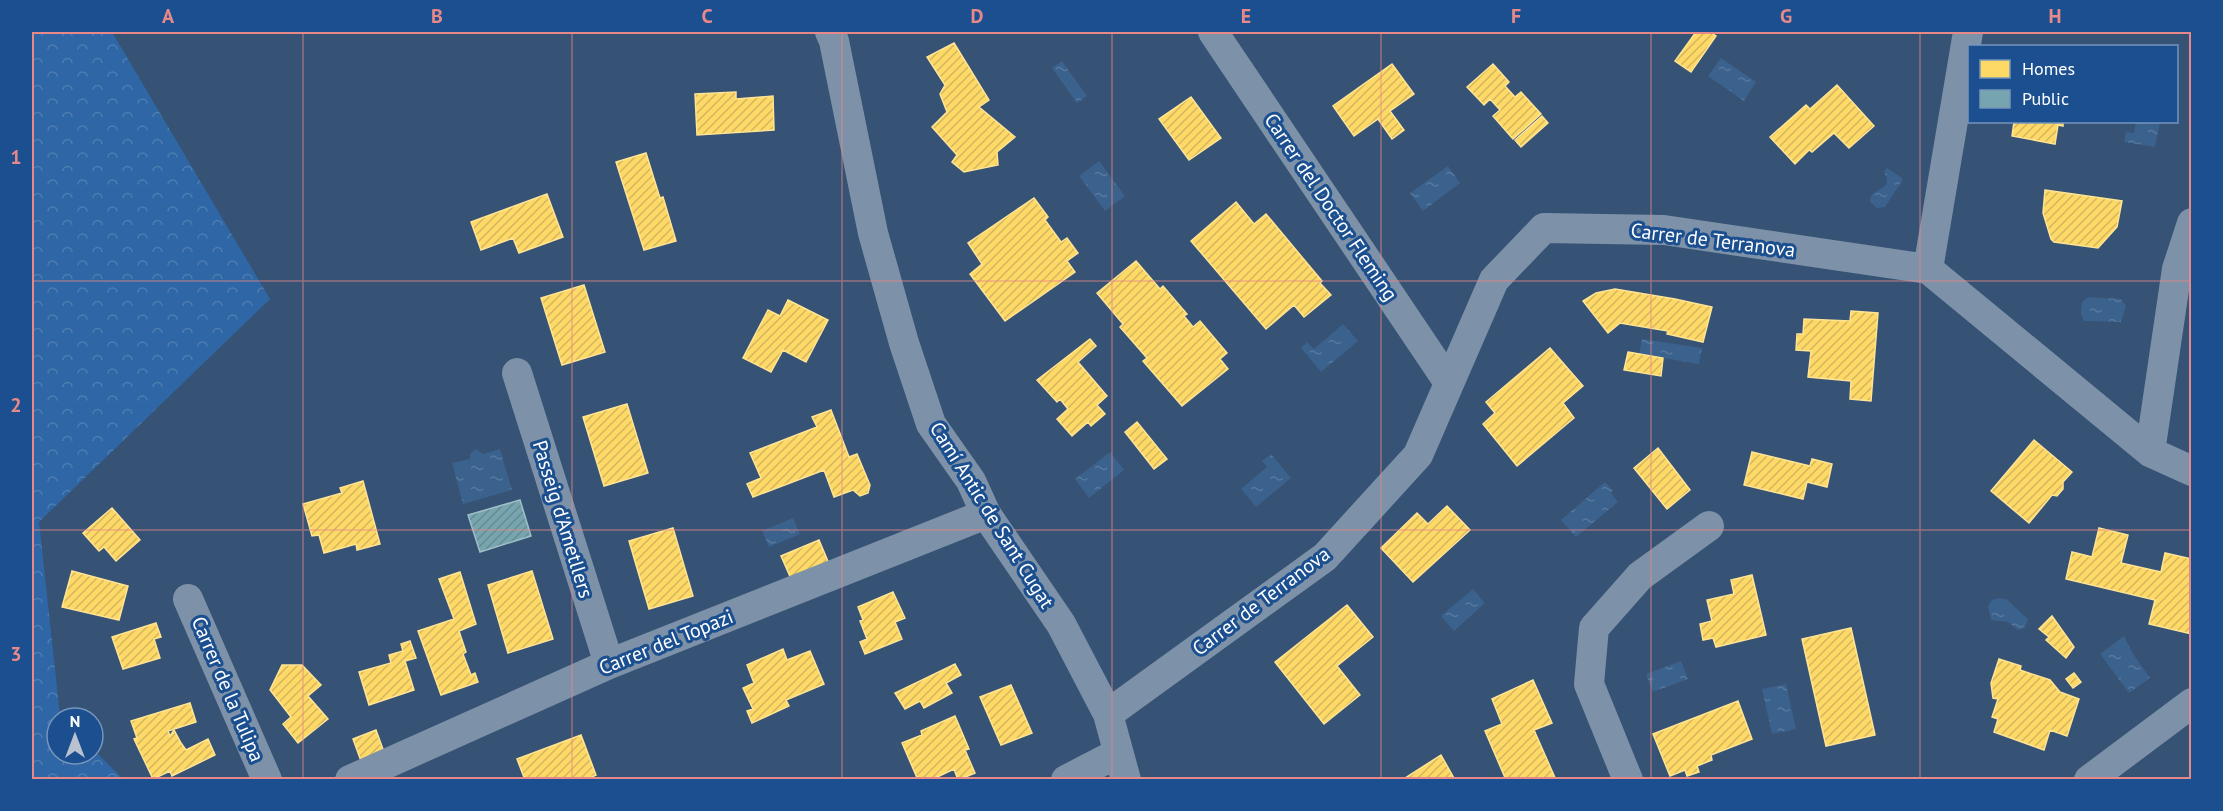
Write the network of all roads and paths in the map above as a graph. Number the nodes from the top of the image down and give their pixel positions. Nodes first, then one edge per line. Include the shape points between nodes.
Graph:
1 (830, 32) edge
2 (1213, 32) edge
3 (1968, 32) edge
4 (2192, 223) edge
5 (1928, 269) junction
6 (517, 373) dead end
7 (1449, 384) junction
8 (2150, 452) junction
9 (2192, 471) edge
10 (986, 514) junction
11 (1709, 526) dead end
12 (188, 599) dead end
13 (609, 664) junction
14 (2192, 703) edge
15 (1108, 714) junction
16 (1122, 766) edge
17 (267, 780) edge
18 (350, 780) edge
19 (1066, 780) edge
20 (1628, 780) edge
21 (2089, 780) edge

1 - 10 street, Camí Antic de Sant Cugat via 873,233 903,343 931,424 971,482
2 - 7 street, Carrer del Doctor Fleming
3 - 5 street
4 - 8 street via 2177,269
5 - 7 street, Carrer de Terranova via 1664,230 1544,228 1494,280
5 - 8 street
6 - 13 street, Passeig d'Ametllers
7 - 15 street, Carrer de Terranova via 1418,455 1325,557
8 - 9 street
10 - 13 street, Carrer del Topazi
10 - 15 street, Camí Antic de Sant Cugat via 1061,624
11 - 20 street via 1640,576 1594,628 1589,684
12 - 17 street, Carrer de la Tulipa
13 - 18 street, Carrer del Topazi
14 - 21 street
15 - 16 street, Camí Antic de Sant Cugat
16 - 19 street

